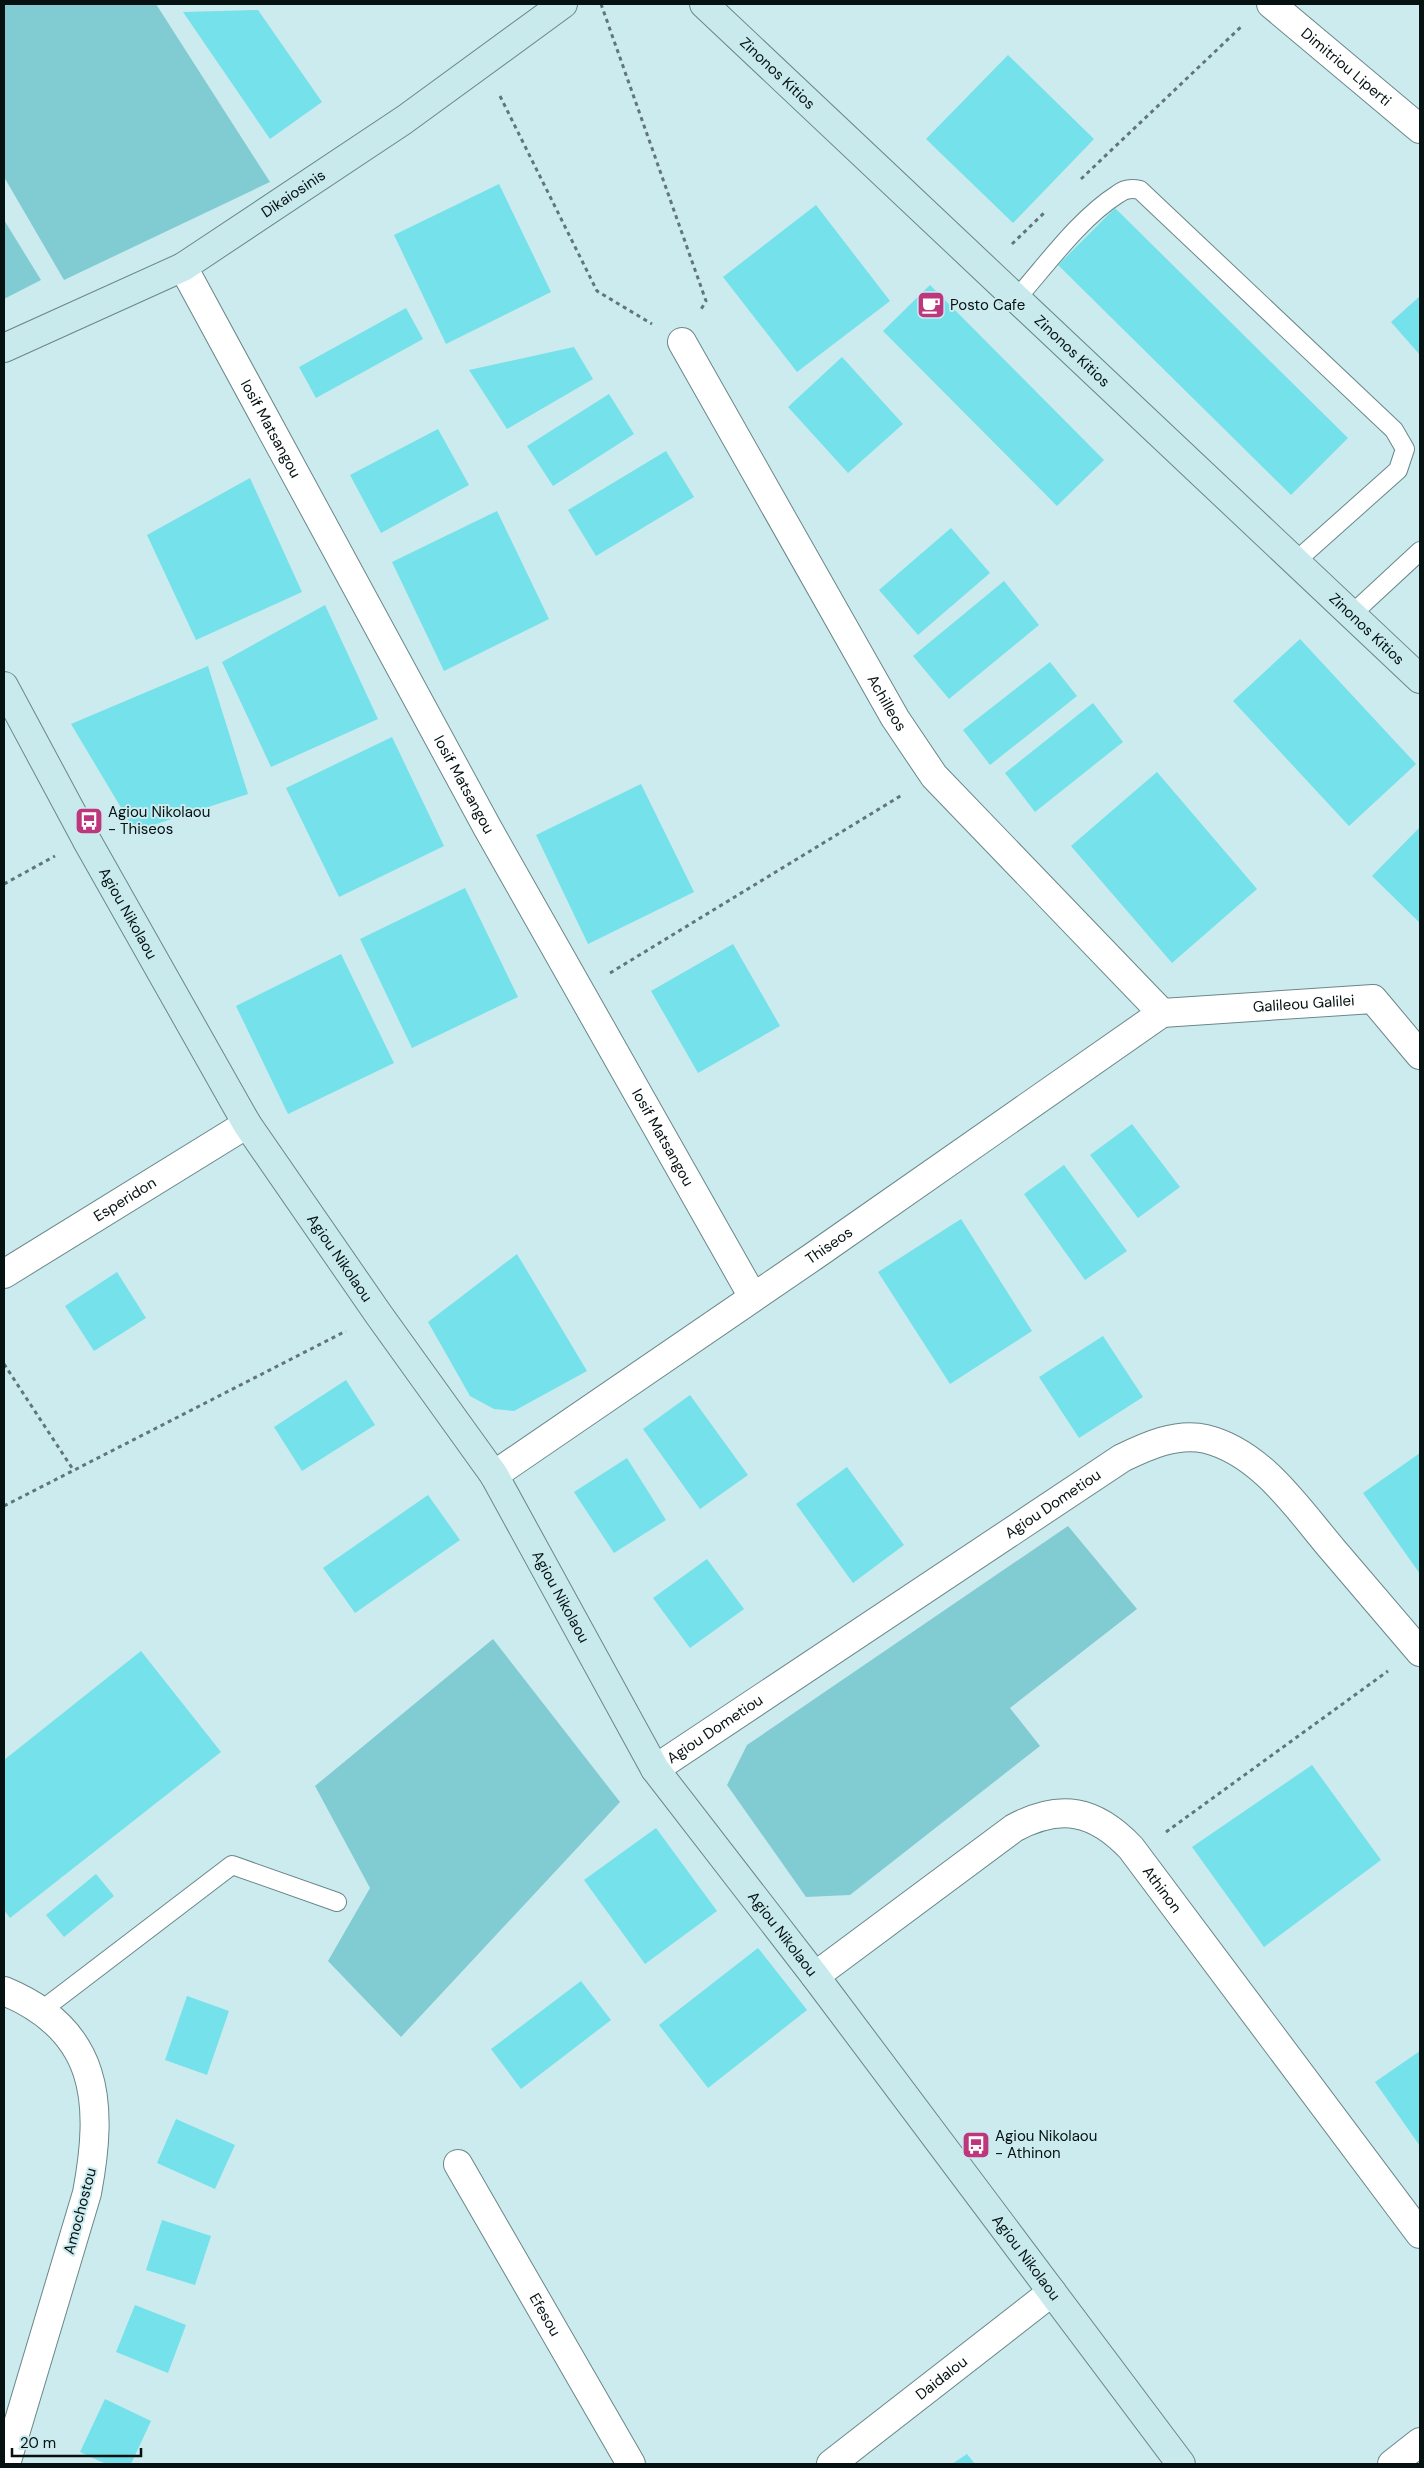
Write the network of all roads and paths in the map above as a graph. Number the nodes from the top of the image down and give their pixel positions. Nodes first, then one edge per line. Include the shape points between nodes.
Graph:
1 (563, 4) edge
2 (601, 4) edge
3 (704, 4) edge
4 (1271, 4) edge
5 (1244, 24) dead end
6 (483, 62) junction
7 (1420, 129) edge
8 (1079, 180) dead end
9 (1050, 208) dead end
10 (183, 267) junction
11 (986, 269) junction
12 (1017, 298) junction
13 (682, 342) junction
14 (4, 348) edge
15 (1420, 551) edge
16 (1296, 561) junction
17 (1352, 614) junction
18 (1420, 678) edge
19 (4, 686) edge
20 (934, 776) junction
21 (86, 839) junction
22 (4, 884) edge
23 (580, 992) junction
24 (1162, 1013) junction
25 (1420, 1054) edge
26 (247, 1124) junction
27 (4, 1274) edge
28 (753, 1297) junction
29 (379, 1314) junction
30 (4, 1364) edge
31 (74, 1471) junction
32 (494, 1475) junction
33 (4, 1506) edge
34 (1419, 1650) edge
35 (655, 1769) junction
36 (1136, 1855) junction
37 (337, 1902) dead end
38 (815, 1976) junction
39 (4, 1991) edge
40 (42, 2010) junction
41 (458, 2164) dead end
42 (1420, 2234) edge
43 (1052, 2292) junction
44 (1420, 2442) edge
45 (6, 2464) edge
46 (631, 2464) edge
47 (831, 2464) edge
48 (1181, 2464) edge
49 (1392, 2464) edge

1 - 6 street, Dikaiosinis
2 - 13 path via 706,301
3 - 11 street, Zinonos Kitios
4 - 7 street, Dimitriou Liperti
5 - 8 path
6 - 10 street, Dikaiosinis via 404,120
6 - 13 path via 597,291
9 - 11 path
10 - 14 street, Dikaiosinis
10 - 23 street, Iosif Matsangou
11 - 12 street, Zinonos Kitios
12 - 16 street, Zinonos Kitios
12 - 16 lane via 1075,232 1119,192 1133,188 1140,190 1191,238 1394,430 1405,449 1398,470
13 - 20 street, Achilleos via 895,718
15 - 17 lane
16 - 17 street, Zinonos Kitios
17 - 18 street, Zinonos Kitios
19 - 21 street, Agiou Nikolaou
20 - 23 path
20 - 24 street, Achilleos
21 - 22 path
21 - 26 street, Agiou Nikolaou
23 - 28 street, Iosif Matsangou
24 - 25 street, Galileou Galilei via 1374,999
24 - 28 street, Thiseos
26 - 27 street, Esperidon
26 - 29 street, Agiou Nikolaou
28 - 32 street, Thiseos
29 - 31 path
29 - 32 street, Agiou Nikolaou
30 - 31 path
31 - 33 path
32 - 35 street, Agiou Nikolaou
34 - 35 street, Agiou Dometiou via 1272,1479 1230,1448 1205,1438 1182,1437 1162,1441 1122,1458
34 - 36 path
35 - 38 street, Agiou Nikolaou
36 - 38 street, Athinon via 1117,1833 1084,1815 1052,1813 1034,1818 1014,1828
36 - 42 street, Athinon
37 - 40 lane via 232,1865
38 - 43 street, Agiou Nikolaou
39 - 40 street, Amochostou
40 - 45 street, Amochostou via 68,2034 84,2060 93,2089 94,2156 87,2193
41 - 46 street, Efesou
43 - 47 street, Daidalou
43 - 48 street, Agiou Nikolaou
44 - 49 street

